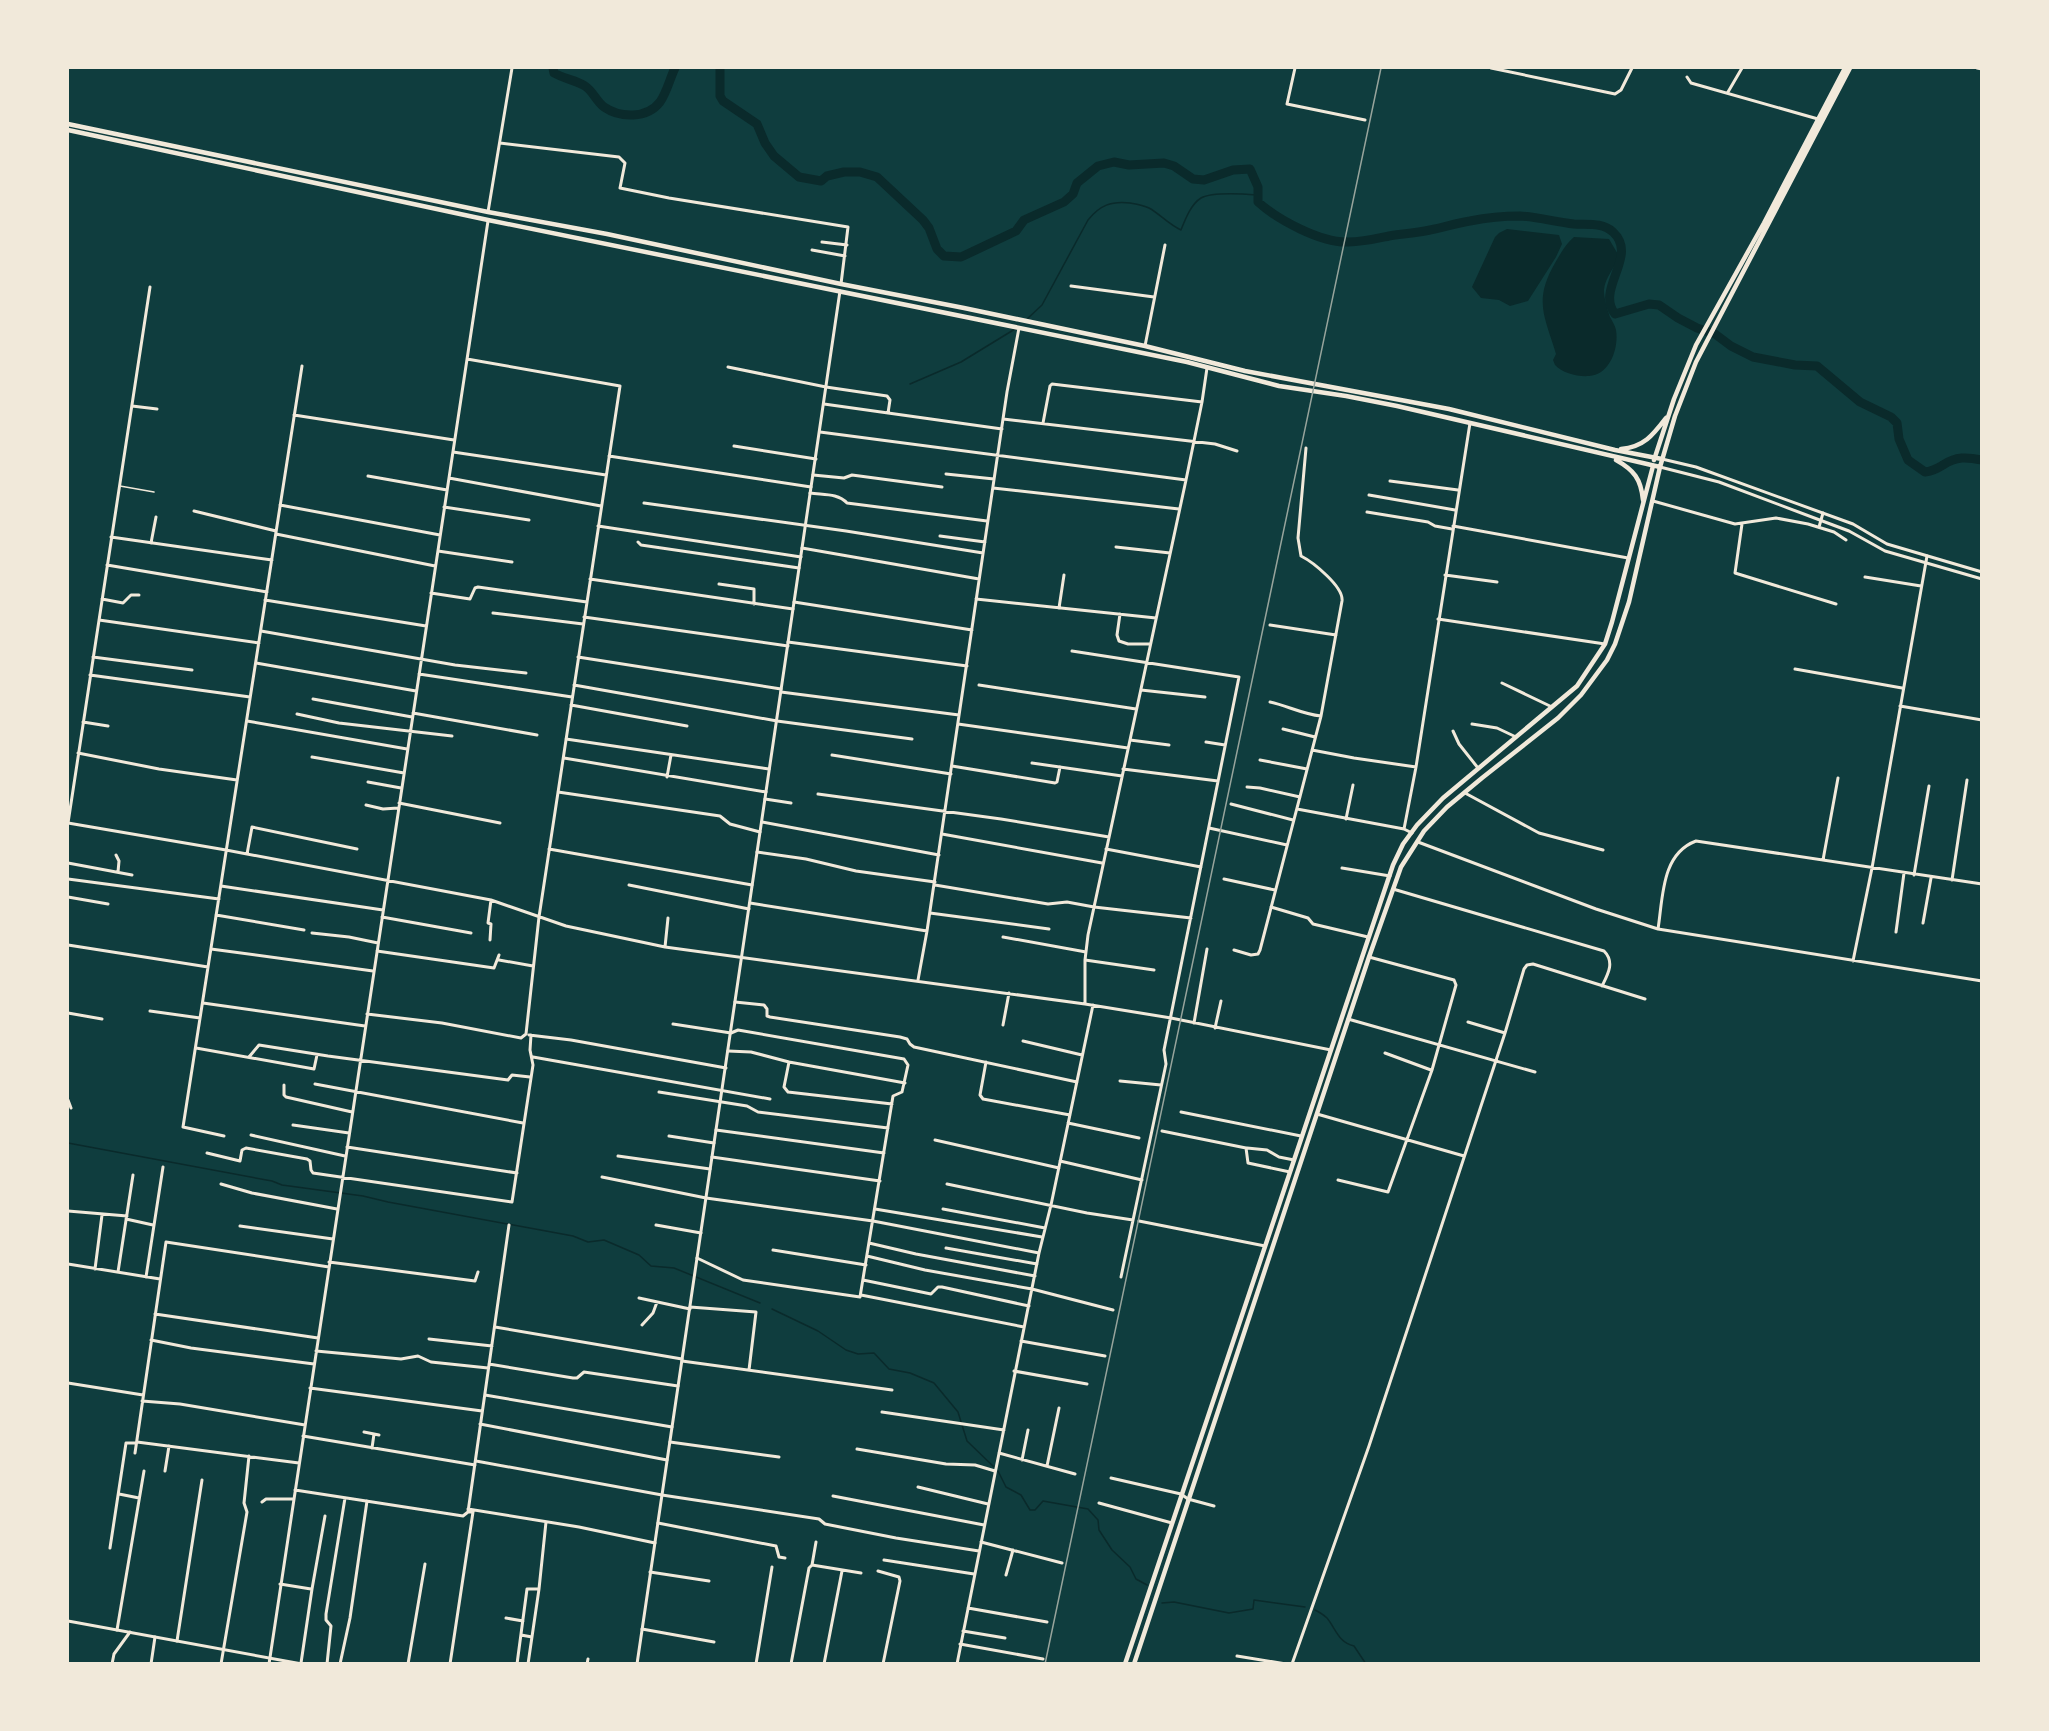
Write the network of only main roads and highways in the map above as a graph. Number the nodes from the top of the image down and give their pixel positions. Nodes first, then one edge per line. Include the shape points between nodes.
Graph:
1 (1845, 68) edge
2 (1850, 68) edge
3 (68, 124) edge
4 (68, 130) edge
5 (385, 191) junction
6 (384, 197) junction
7 (660, 245) junction
8 (687, 251) junction
9 (659, 255) junction
10 (687, 260) junction
11 (964, 308) junction
12 (985, 312) junction
13 (964, 315) junction
14 (983, 321) junction
15 (1466, 413) junction
16 (1669, 413) junction
17 (1467, 422) junction
18 (1615, 450) junction
19 (1611, 457) junction
20 (1655, 457) junction
21 (1662, 459) junction
22 (1653, 466) junction
23 (1660, 467) junction
24 (1643, 500) junction
25 (1125, 1664) edge
26 (1134, 1664) edge

1 - 16 main road via 1696,345
2 - 21 main road via 1704,348 1680,401
3 - 5 main road
4 - 6 main road
5 - 6 main road
5 - 7 main road
6 - 9 main road
7 - 8 main road
7 - 9 main road
8 - 10 main road
8 - 11 main road
9 - 10 main road
10 - 13 main road
11 - 12 main road
11 - 13 main road
12 - 14 main road
12 - 15 main road via 1245,371
13 - 14 main road
14 - 17 main road via 1176,360 1279,386
15 - 17 main road
15 - 18 main road
16 - 18 main road via 1645,442
16 - 20 main road
17 - 19 main road
18 - 20 main road
19 - 22 main road
19 - 24 main road via 1634,472
20 - 21 main road
20 - 22 main road
21 - 23 main road
22 - 23 main road
22 - 24 main road
23 - 26 main road via 1629,602 1607,660 1558,718 1447,807 1417,841 1401,867
24 - 25 main road via 1605,644 1577,686 1443,798 1403,844 1368,937

